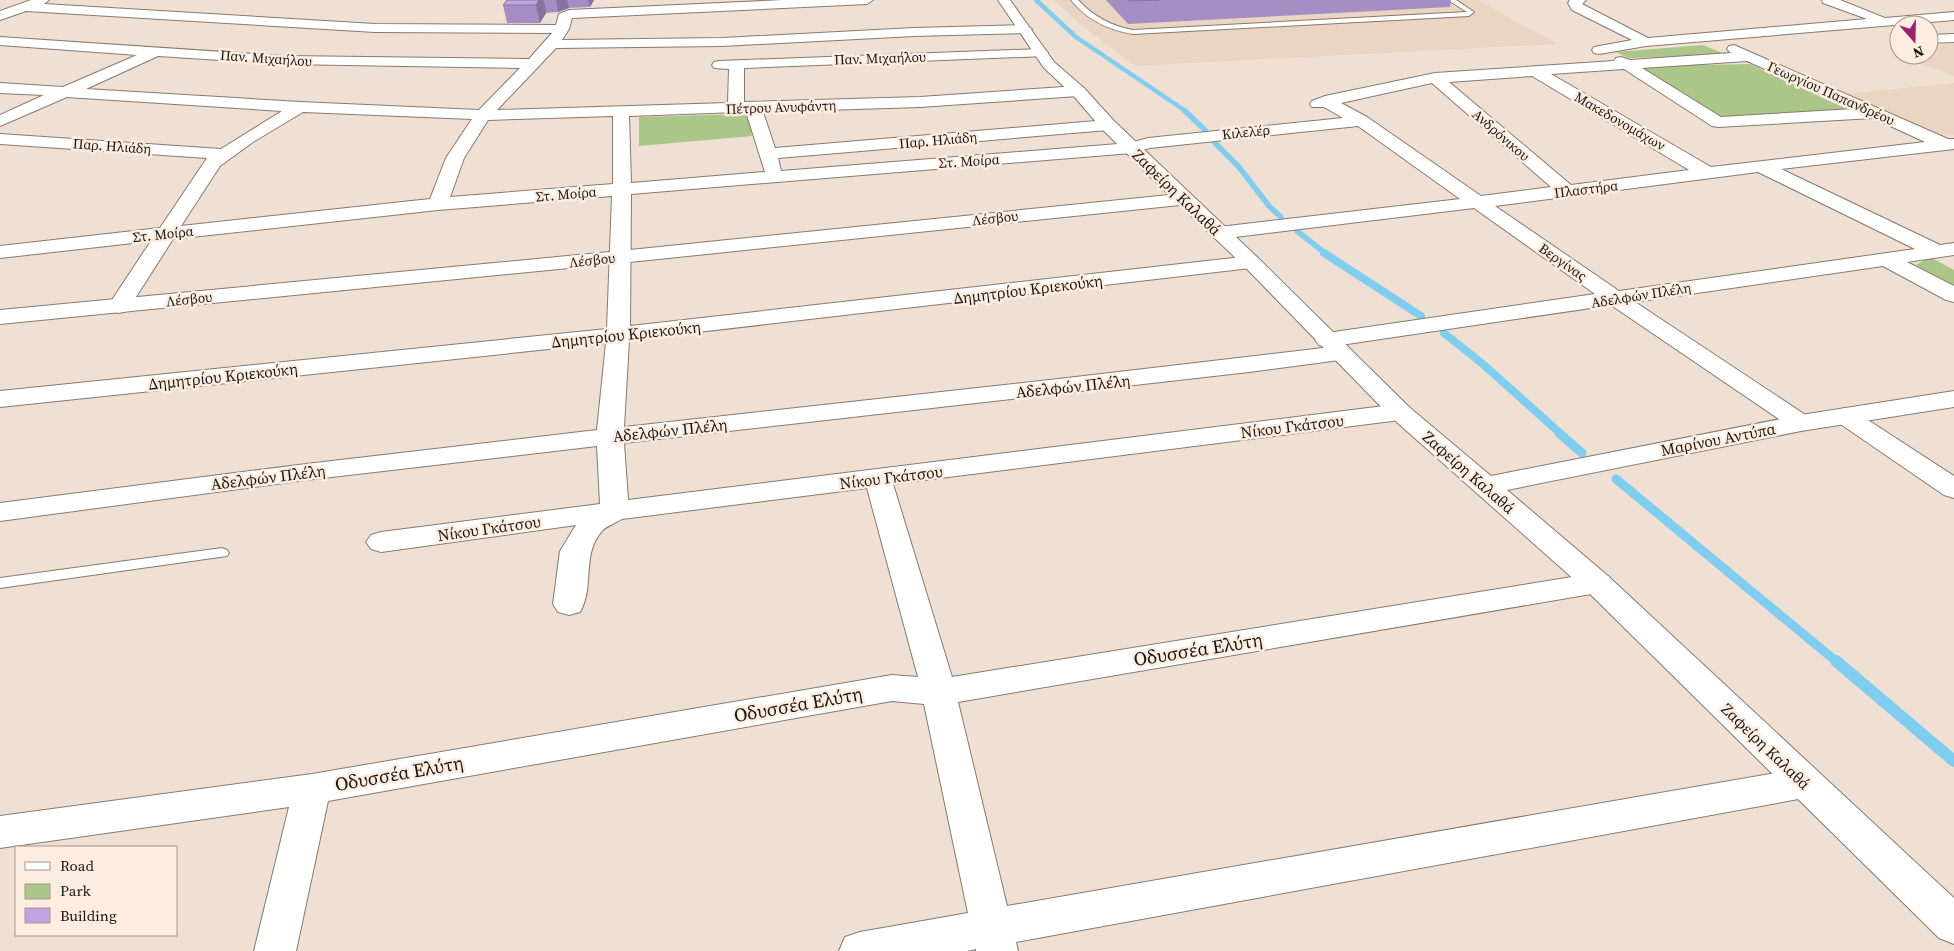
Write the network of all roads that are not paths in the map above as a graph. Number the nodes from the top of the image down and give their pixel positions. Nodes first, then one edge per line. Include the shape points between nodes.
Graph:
1 (44, 0) edge
2 (867, 0) edge
3 (1004, 0) edge
4 (1074, 0) edge
5 (1451, 0) edge
6 (1580, 0) edge
7 (1828, 0) edge
8 (0, 1) edge
9 (26, 4) edge
10 (732, 6) junction
11 (669, 8) junction
12 (616, 11) junction
13 (0, 16) edge
14 (1954, 16) edge
15 (1884, 21) junction
16 (1889, 23) edge
17 (665, 24) dead end
18 (562, 25) junction
19 (617, 26) dead end
20 (1025, 29) junction
21 (1708, 38) junction
22 (1954, 38) edge
23 (1939, 39) edge
24 (0, 41) edge
25 (722, 42) junction
26 (1646, 42) junction
27 (552, 44) junction
28 (159, 50) junction
29 (1041, 53) junction
30 (1750, 56) junction
31 (533, 64) junction
32 (738, 64) junction
33 (1628, 64) junction
34 (718, 65) junction
35 (1533, 70) junction
36 (1435, 78) junction
37 (0, 88) edge
38 (1078, 91) junction
39 (64, 92) junction
40 (300, 107) junction
41 (753, 107) junction
42 (736, 108) junction
43 (712, 109) junction
44 (621, 112) junction
45 (1288, 113) dead end
46 (1874, 113) junction
47 (483, 115) junction
48 (0, 121) edge
49 (1361, 121) junction
50 (1108, 125) junction
51 (1227, 134) junction
52 (0, 139) edge
53 (1951, 146) edge
54 (1132, 148) junction
55 (223, 154) junction
56 (768, 154) junction
57 (1760, 166) junction
58 (1708, 173) junction
59 (775, 176) junction
60 (622, 189) junction
61 (1567, 191) junction
62 (1184, 199) junction
63 (1479, 202) junction
64 (438, 204) junction
65 (1218, 233) junction
66 (167, 234) junction
67 (0, 252) edge
68 (1948, 254) edge
69 (620, 257) junction
70 (1884, 258) junction
71 (1251, 262) junction
72 (1954, 295) edge
73 (1616, 299) junction
74 (120, 306) junction
75 (0, 317) edge
76 (618, 335) junction
77 (1334, 346) junction
78 (0, 399) edge
79 (1954, 399) edge
80 (1400, 412) junction
81 (1845, 416) junction
82 (1801, 423) junction
83 (610, 436) junction
84 (878, 479) junction
85 (1483, 486) junction
86 (1954, 489) edge
87 (615, 511) junction
88 (0, 512) edge
89 (381, 542) dead end
90 (222, 553) dead end
91 (0, 583) edge
92 (1596, 583) junction
93 (569, 604) dead end
94 (939, 692) junction
95 (1804, 783) junction
96 (312, 789) junction
97 (0, 832) edge
98 (1954, 925) edge
99 (994, 940) edge
100 (275, 951) edge
101 (860, 951) edge

1 - 9 street
2 - 10 street
3 - 20 street, Ζαφείρη Καλαθά
4 - 5 lane via 1106,25 1141,32 1471,12
6 - 26 street via 1574,3 1577,7
7 - 15 street
8 - 9 street
9 - 13 street
9 - 18 street via 375,28
10 - 11 street
10 - 25 street
11 - 12 street
11 - 17 street
12 - 18 street via 569,14 564,17
12 - 19 street
14 - 15 street
15 - 16 street
15 - 21 street
18 - 27 street
20 - 25 street
20 - 29 street, Ζαφείρη Καλαθά
21 - 26 street
21 - 30 street, Γεωργίου Παπανδρέου
22 - 23 street
24 - 28 street, Παν. Μιχαήλου
25 - 27 street
25 - 34 street
26 - 33 street via 1597,50
27 - 31 street
28 - 31 street, Παν. Μιχαήλου via 322,61
28 - 39 street
29 - 32 street, Παν. Μιχαήλου
29 - 38 street, Ζαφείρη Καλαθά via 1049,65
30 - 33 street
30 - 46 street, Γεωργίου Παπανδρέου
31 - 47 street
32 - 34 street, Παν. Μιχαήλου
32 - 42 street
33 - 35 street
33 - 46 street via 1718,122
34 - 43 street
35 - 36 street
35 - 58 street, Μακεδονομάχων
36 - 49 street, Βεργίνας via 1316,104
36 - 61 street, Ανδρόνικου
37 - 39 street, Πέτρου Ανυφάντη
38 - 41 street, Πέτρου Ανυφάντη via 920,102
38 - 50 street, Ζαφείρη Καλαθά
39 - 40 street, Πέτρου Ανυφάντη
39 - 48 street
40 - 47 street, Πέτρου Ανυφάντη
40 - 55 street
41 - 42 street, Πέτρου Ανυφάντη
41 - 56 street
42 - 43 street, Πέτρου Ανυφάντη
43 - 44 street, Πέτρου Ανυφάντη
44 - 47 street, Πέτρου Ανυφάντη
44 - 60 street
45 - 51 street
46 - 53 street, Γεωργίου Παπανδρέου
47 - 64 street via 455,158
49 - 51 street, Κιλελέρ
49 - 63 street, Βεργίνας
50 - 54 street, Ζαφείρη Καλαθά
50 - 56 street, Παρ. Ηλιάδη
51 - 54 street, Κιλελέρ via 1148,143
52 - 55 street, Παρ. Ηλιάδη
53 - 57 street, Πλαστήρα
54 - 59 street, Στ. Μοίρα
54 - 62 street, Ζαφείρη Καλαθά
55 - 66 street via 213,162
56 - 59 street
57 - 58 street, Πλαστήρα
57 - 68 street
58 - 61 street, Πλαστήρα
59 - 60 street, Στ. Μοίρα
60 - 64 street, Στ. Μοίρα
60 - 69 street
61 - 63 street, Πλαστήρα
62 - 65 street, Ζαφείρη Καλαθά
62 - 69 street, Λέσβου
63 - 65 street, Πλαστήρα
63 - 73 street, Βεργίνας
64 - 66 street, Στ. Μοίρα
65 - 71 street, Ζαφείρη Καλαθά
66 - 67 street, Στ. Μοίρα
66 - 74 street
68 - 70 street, Αδελφών Πλέλη
69 - 74 street, Λέσβου
69 - 76 street
70 - 72 street
70 - 73 street, Αδελφών Πλέλη
71 - 76 street, Δημητρίου Κριεκούκη
71 - 77 street, Ζαφείρη Καλαθά
73 - 77 street, Αδελφών Πλέλη
73 - 82 street, Βεργίνας
74 - 75 street, Λέσβου
76 - 78 street, Δημητρίου Κριεκούκη
76 - 83 street
77 - 80 street, Ζαφείρη Καλαθά
77 - 83 street, Αδελφών Πλέλη via 1129,380
79 - 81 street, Μαρίνου Αντύπα
80 - 84 street, Νίκου Γκάτσου
80 - 85 street, Ζαφείρη Καλαθά
81 - 82 street, Μαρίνου Αντύπα
81 - 86 street
82 - 85 street, Μαρίνου Αντύπα
83 - 87 street
83 - 88 street, Αδελφών Πλέλη
84 - 87 street, Νίκου Γκάτσου
84 - 94 street
85 - 92 street, Ζαφείρη Καλαθά
87 - 89 street, Νίκου Γκάτσου
87 - 93 street via 591,524 575,551
90 - 91 lane
92 - 94 street, Οδυσσέα Ελύτη
92 - 95 street, Ζαφείρη Καλαθά
94 - 96 street, Οδυσσέα Ελύτη via 892,688
94 - 99 street
95 - 98 street, Ζαφείρη Καλαθά
95 - 99 street
96 - 97 street, Οδυσσέα Ελύτη
96 - 100 street
99 - 101 street

